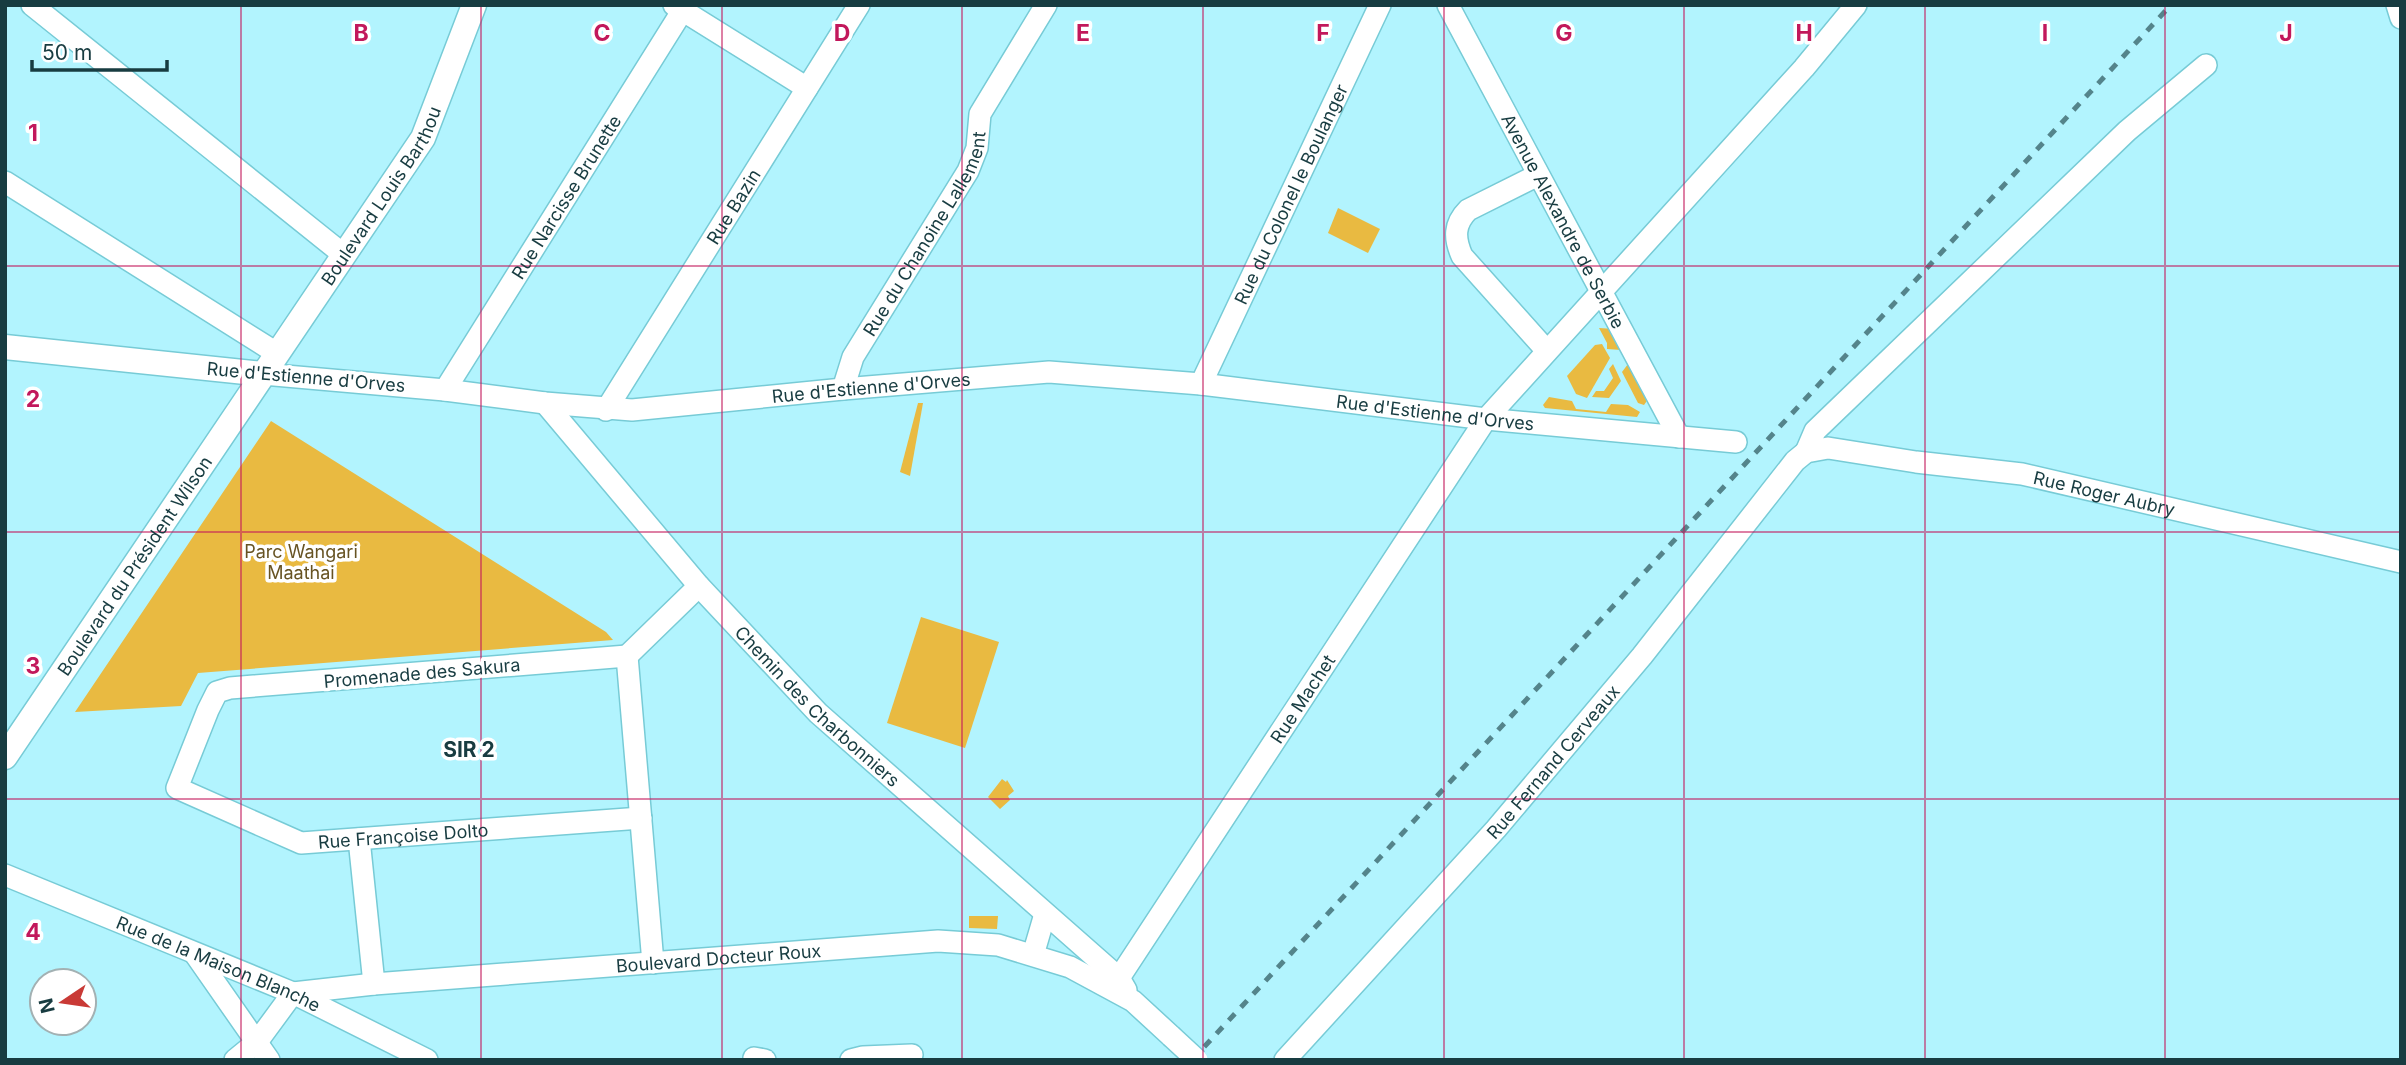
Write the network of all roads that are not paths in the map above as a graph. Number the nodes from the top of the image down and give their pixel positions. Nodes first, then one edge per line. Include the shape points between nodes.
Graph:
1 (32, 5) edge
2 (474, 5) edge
3 (859, 5) edge
4 (1046, 5) edge
5 (1380, 5) edge
6 (1448, 5) edge
7 (1856, 5) edge
8 (2397, 5) edge
9 (681, 7) edge
10 (2401, 18) edge
11 (2206, 65) dead end
12 (807, 88) junction
13 (1538, 175) junction
14 (5, 182) edge
15 (344, 255) junction
16 (1600, 292) junction
17 (5, 347) edge
18 (1547, 351) junction
19 (278, 354) junction
20 (263, 374) junction
21 (1201, 384) junction
22 (843, 389) junction
23 (445, 390) junction
24 (545, 403) junction
25 (606, 410) junction
26 (1486, 419) junction
27 (1679, 437) junction
28 (1736, 442) dead end
29 (1806, 452) junction
30 (2401, 562) edge
31 (699, 586) junction
32 (626, 656) junction
33 (5, 757) edge
34 (177, 788) joint
35 (640, 818) junction
36 (359, 839) junction
37 (5, 875) edge
38 (1045, 914) junction
39 (195, 954) junction
40 (1034, 955) junction
41 (653, 963) junction
42 (1119, 978) junction
43 (374, 984) junction
44 (293, 993) junction
45 (1133, 1001) junction
46 (263, 1051) edge
47 (912, 1055) dead end
48 (235, 1060) edge
49 (427, 1060) edge
50 (851, 1060) edge
51 (1197, 1060) edge
52 (1284, 1060) edge

1 - 15 street
2 - 15 street, Boulevard Louis Barthou via 423,138
3 - 12 street, Rue Bazin
4 - 22 street, Rue du Chanoine Lallement via 980,114 968,171 853,357
5 - 21 street, Rue du Colonel le Boulanger
6 - 13 street, Avenue Alexandre de Serbie
7 - 16 street, Rue Machet
8 - 10 street
9 - 12 street
9 - 23 street, Rue Narcisse Brunette
11 - 29 street, Rue Fernand Cerveaux via 2127,131 1815,431
12 - 25 street, Rue Bazin
13 - 16 street, Avenue Alexandre de Serbie
13 - 18 street via 1468,210 1460,218 1456,237 1462,256
14 - 19 street
15 - 19 street, Boulevard Louis Barthou
16 - 18 street, Rue Machet
16 - 27 street, Avenue Alexandre de Serbie
17 - 20 street, Rue d'Estienne d'Orves
18 - 26 street, Rue Machet
19 - 20 street, Boulevard Louis Barthou
20 - 23 street, Rue d'Estienne d'Orves
20 - 33 street, Boulevard du Président Wilson
21 - 22 street, Rue d'Estienne d'Orves via 1049,372
21 - 26 street, Rue d'Estienne d'Orves
22 - 25 street, Rue d'Estienne d'Orves
23 - 24 street, Rue d'Estienne d'Orves
24 - 25 street, Rue d'Estienne d'Orves
24 - 31 street, Chemin des Charbonniers
26 - 27 street, Rue d'Estienne d'Orves
26 - 42 street, Rue Machet
27 - 28 street, Rue d'Estienne d'Orves
29 - 30 street, Rue Roger Aubry via 1828,448 2022,474
29 - 52 street, Rue Fernand Cerveaux via 1496,830
31 - 32 street
31 - 38 street, Chemin des Charbonniers via 818,713
32 - 34 street, Promenade des Sakura via 230,688 217,692
32 - 35 street
34 - 36 street, Rue Françoise Dolto via 301,842
35 - 36 street, Rue Françoise Dolto
35 - 41 street
36 - 43 street
37 - 39 street, Rue de la Maison Blanche
38 - 40 street
38 - 42 street, Chemin des Charbonniers
39 - 44 street, Rue de la Maison Blanche
39 - 46 street
40 - 41 street, Boulevard Docteur Roux via 998,945 937,941
40 - 45 street, Boulevard Docteur Roux via 1070,967
41 - 43 street, Boulevard Docteur Roux
42 - 45 street, Boulevard Docteur Roux
43 - 44 street, Boulevard Docteur Roux
44 - 46 street
44 - 49 street, Rue de la Maison Blanche
45 - 51 street, Boulevard Docteur Roux, bridge
46 - 48 street
47 - 50 street

